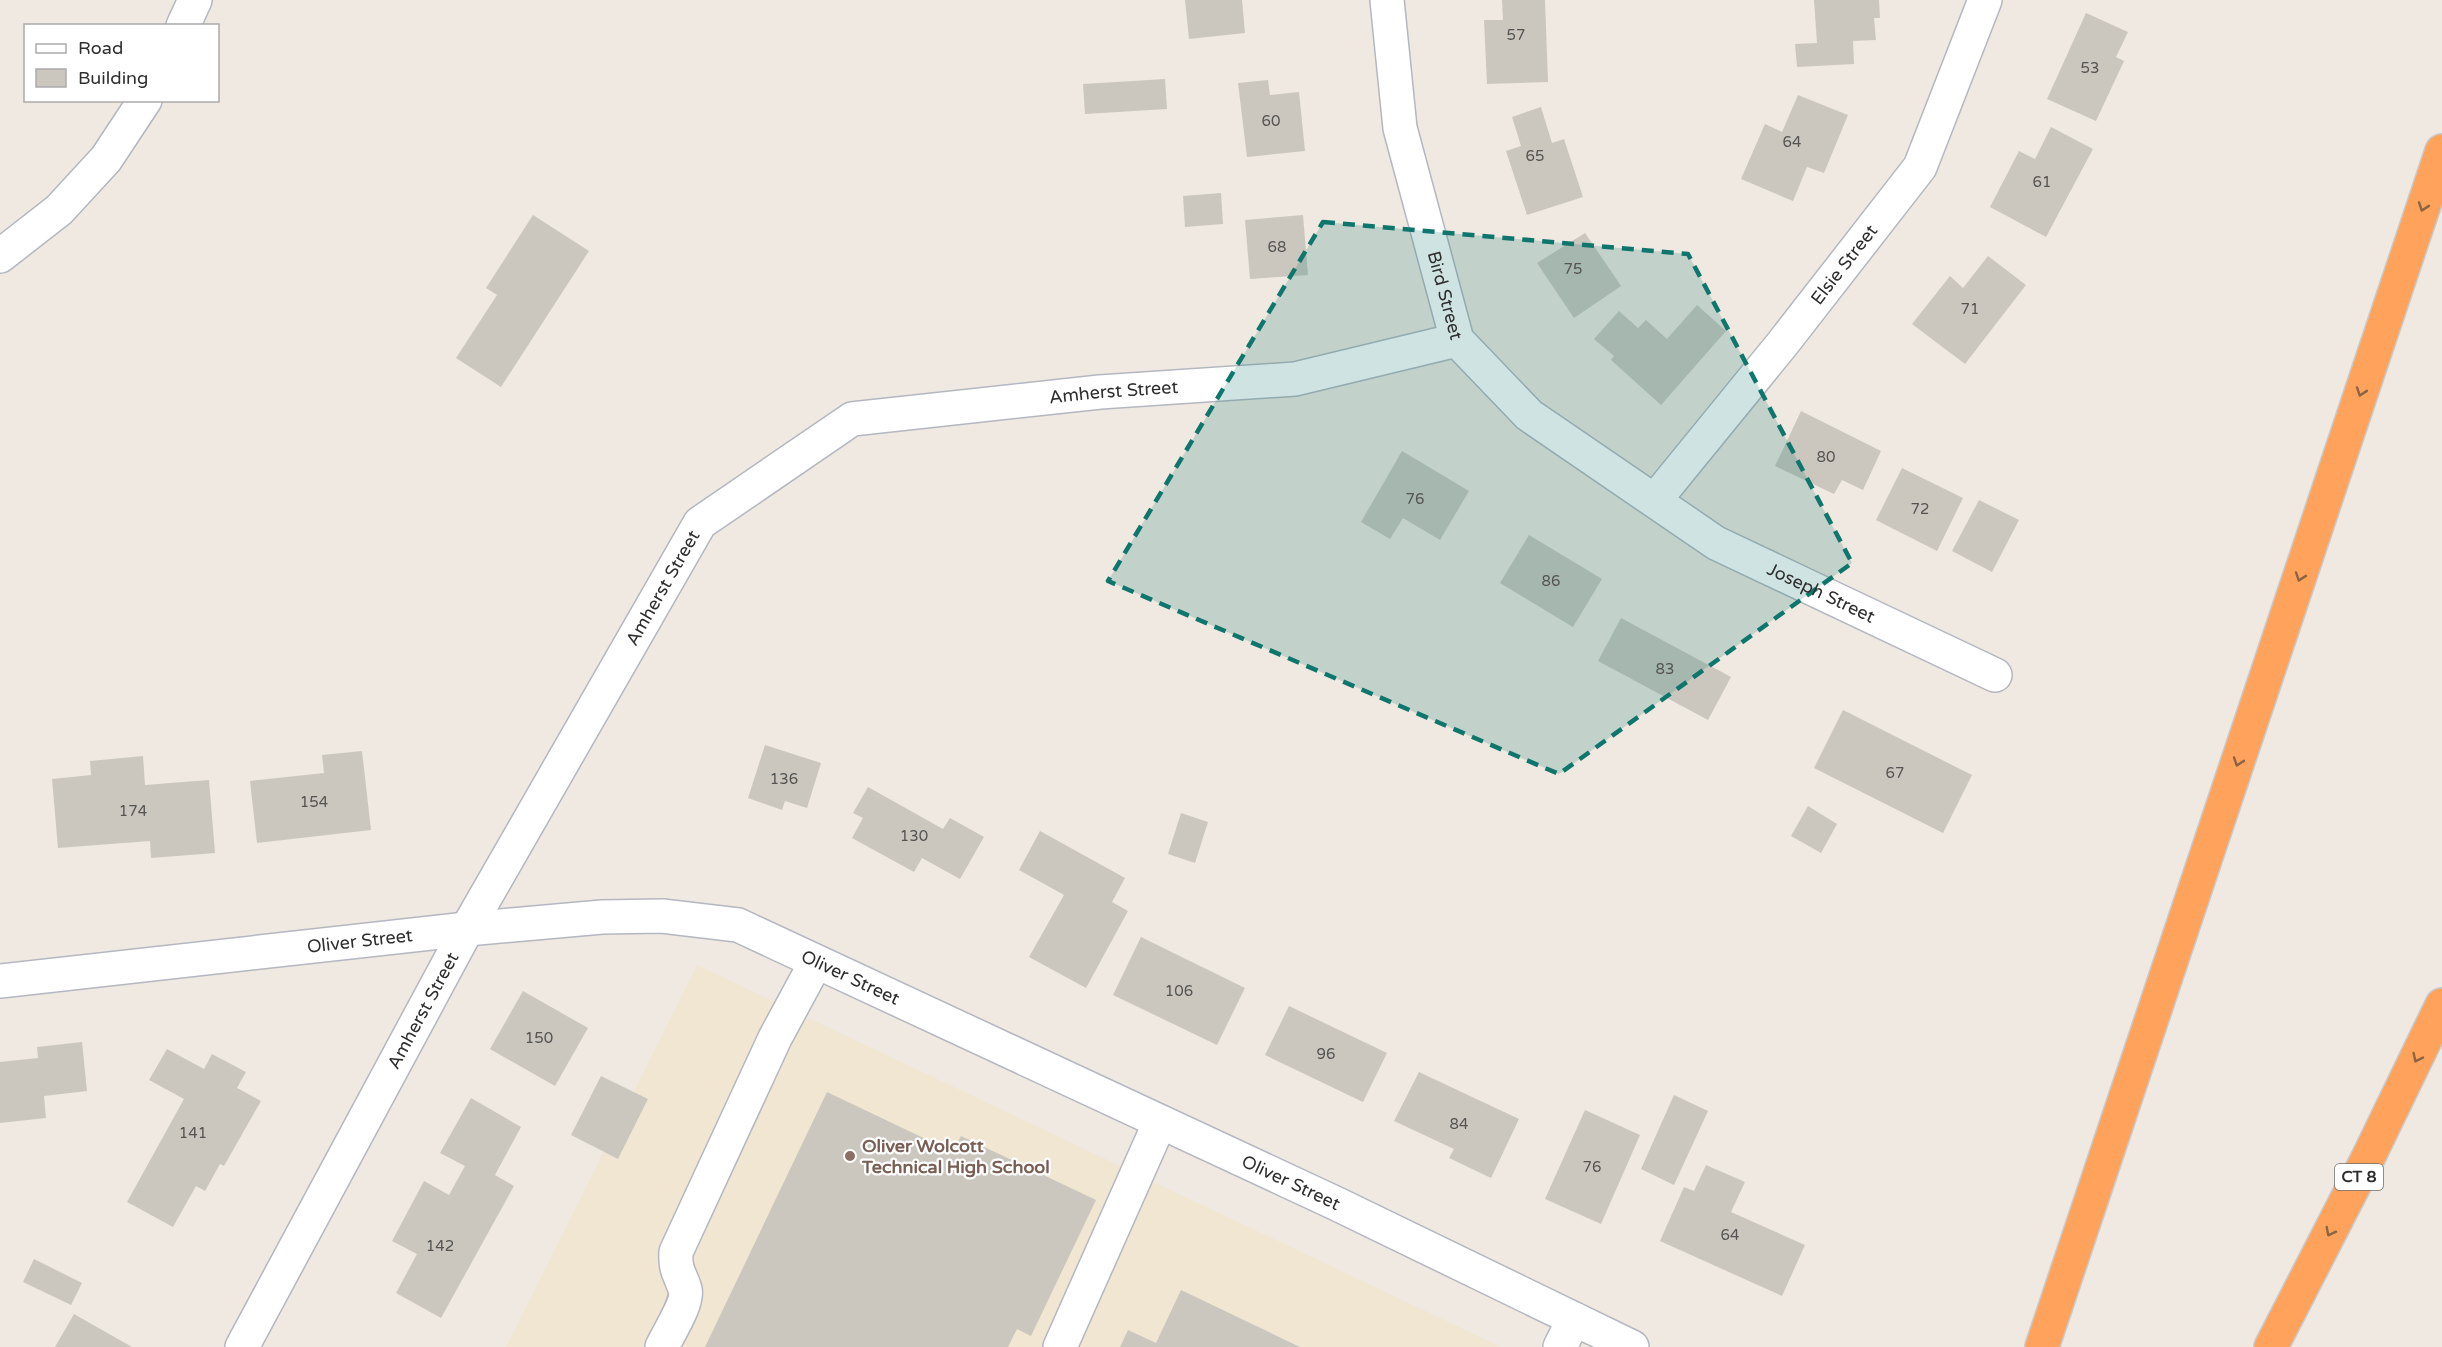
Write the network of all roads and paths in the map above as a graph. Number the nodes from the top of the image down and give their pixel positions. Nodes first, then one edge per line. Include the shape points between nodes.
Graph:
1 (195, 0) edge
2 (1387, 0) edge
3 (1985, 0) edge
4 (184, 24) edge
5 (144, 102) edge
6 (2442, 152) edge
7 (0, 256) edge
8 (1457, 340) junction
9 (1654, 500) junction
10 (1995, 675) dead end
11 (466, 928) junction
12 (816, 962) junction
13 (0, 981) edge
14 (2442, 1005) edge
15 (1160, 1122) junction
16 (1567, 1333) edge
17 (242, 1347) edge
18 (662, 1347) edge
19 (1060, 1347) edge
20 (1632, 1347) edge
21 (2042, 1347) edge
22 (2271, 1347) edge

1 - 4 street
2 - 8 street, Bird Street via 1400,128
3 - 9 street, Elsie Street via 1920,167
5 - 7 street via 106,159 59,210
6 -> 21 highway
8 - 9 street, Bird Street via 1529,415
8 - 11 street, Amherst Street via 1295,379 1100,392 852,419 700,523
9 - 10 street, Joseph Street via 1716,543
11 - 12 street, Oliver Street via 662,916 738,926
11 - 13 street, Oliver Street
11 - 17 street, Amherst Street
12 - 15 street, Oliver Street
12 - 18 street via 775,1038 676,1252 675,1269 686,1291
14 -> 22 highway, CT 8
15 - 16 street, Oliver Street
15 - 19 street
16 - 20 street, Oliver Street

